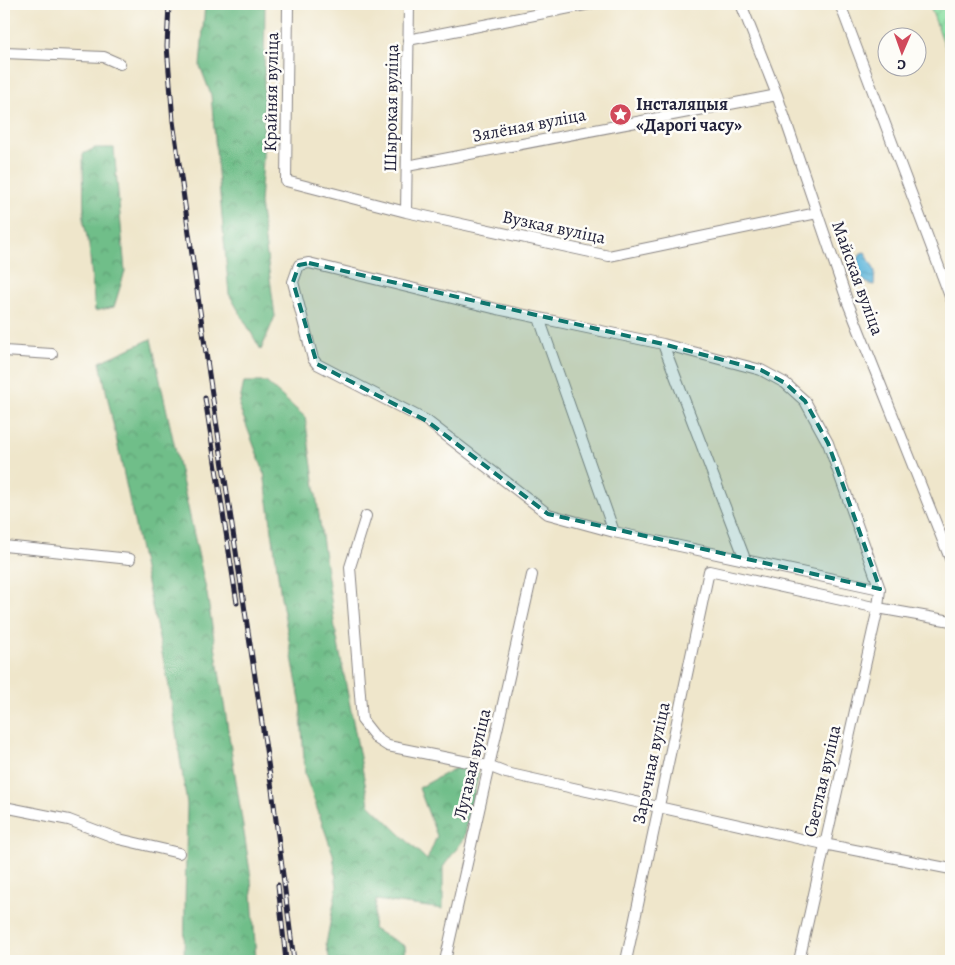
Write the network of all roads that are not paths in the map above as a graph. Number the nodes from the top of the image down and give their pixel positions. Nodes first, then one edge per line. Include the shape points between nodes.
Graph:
1 (288, 4) edge
2 (409, 4) edge
3 (590, 4) edge
4 (741, 4) edge
5 (840, 4) edge
6 (408, 40) junction
7 (4, 53) edge
8 (120, 64) dead end
9 (776, 95) junction
10 (407, 166) junction
11 (286, 181) joint
12 (406, 212) junction
13 (817, 213) junction
14 (951, 299) edge
15 (539, 318) junction
16 (663, 344) junction
17 (4, 351) edge
18 (52, 354) dead end
19 (366, 516) dead end
20 (614, 532) junction
21 (4, 546) edge
22 (130, 559) dead end
23 (745, 559) junction
24 (951, 561) edge
25 (532, 575) dead end
26 (880, 589) junction
27 (878, 608) junction
28 (951, 621) edge
29 (488, 766) junction
30 (4, 807) edge
31 (658, 807) junction
32 (824, 844) junction
33 (179, 853) dead end
34 (951, 868) edge
35 (445, 961) edge
36 (626, 961) edge
37 (799, 961) edge

1 - 11 street, Крайняя вуліца
2 - 6 street, Шырокая вуліца
3 - 6 street
4 - 9 street, Майская вуліца
5 - 14 street
6 - 10 street, Шырокая вуліца
7 - 8 street via 104,57
9 - 10 street, Зялёная вуліца
9 - 13 street, Майская вуліца
10 - 12 street, Шырокая вуліца
11 - 12 street, Вузкая вуліца
12 - 13 street, Вузкая вуліца via 609,256
13 - 24 street, Майская вуліца via 848,303
15 - 16 street
15 - 20 street
15 - 20 street via 309,263 299,265 293,282 317,364 427,421 548,514
16 - 23 street
16 - 26 street via 761,370 785,383 805,401 828,443
17 - 18 street
19 - 29 street via 350,567 362,720 388,746
20 - 23 street
21 - 22 street
23 - 26 street
25 - 29 street, Лугавая вуліца
26 - 27 street, Светлая вуліца
27 - 28 street
27 - 31 street, Зарэчная вуліца via 709,571
27 - 32 street, Светлая вуліца
29 - 31 street
29 - 35 street, Лугавая вуліца
30 - 33 street via 69,820 119,838
31 - 32 street
31 - 36 street, Зарэчная вуліца
32 - 34 street
32 - 37 street, Светлая вуліца

